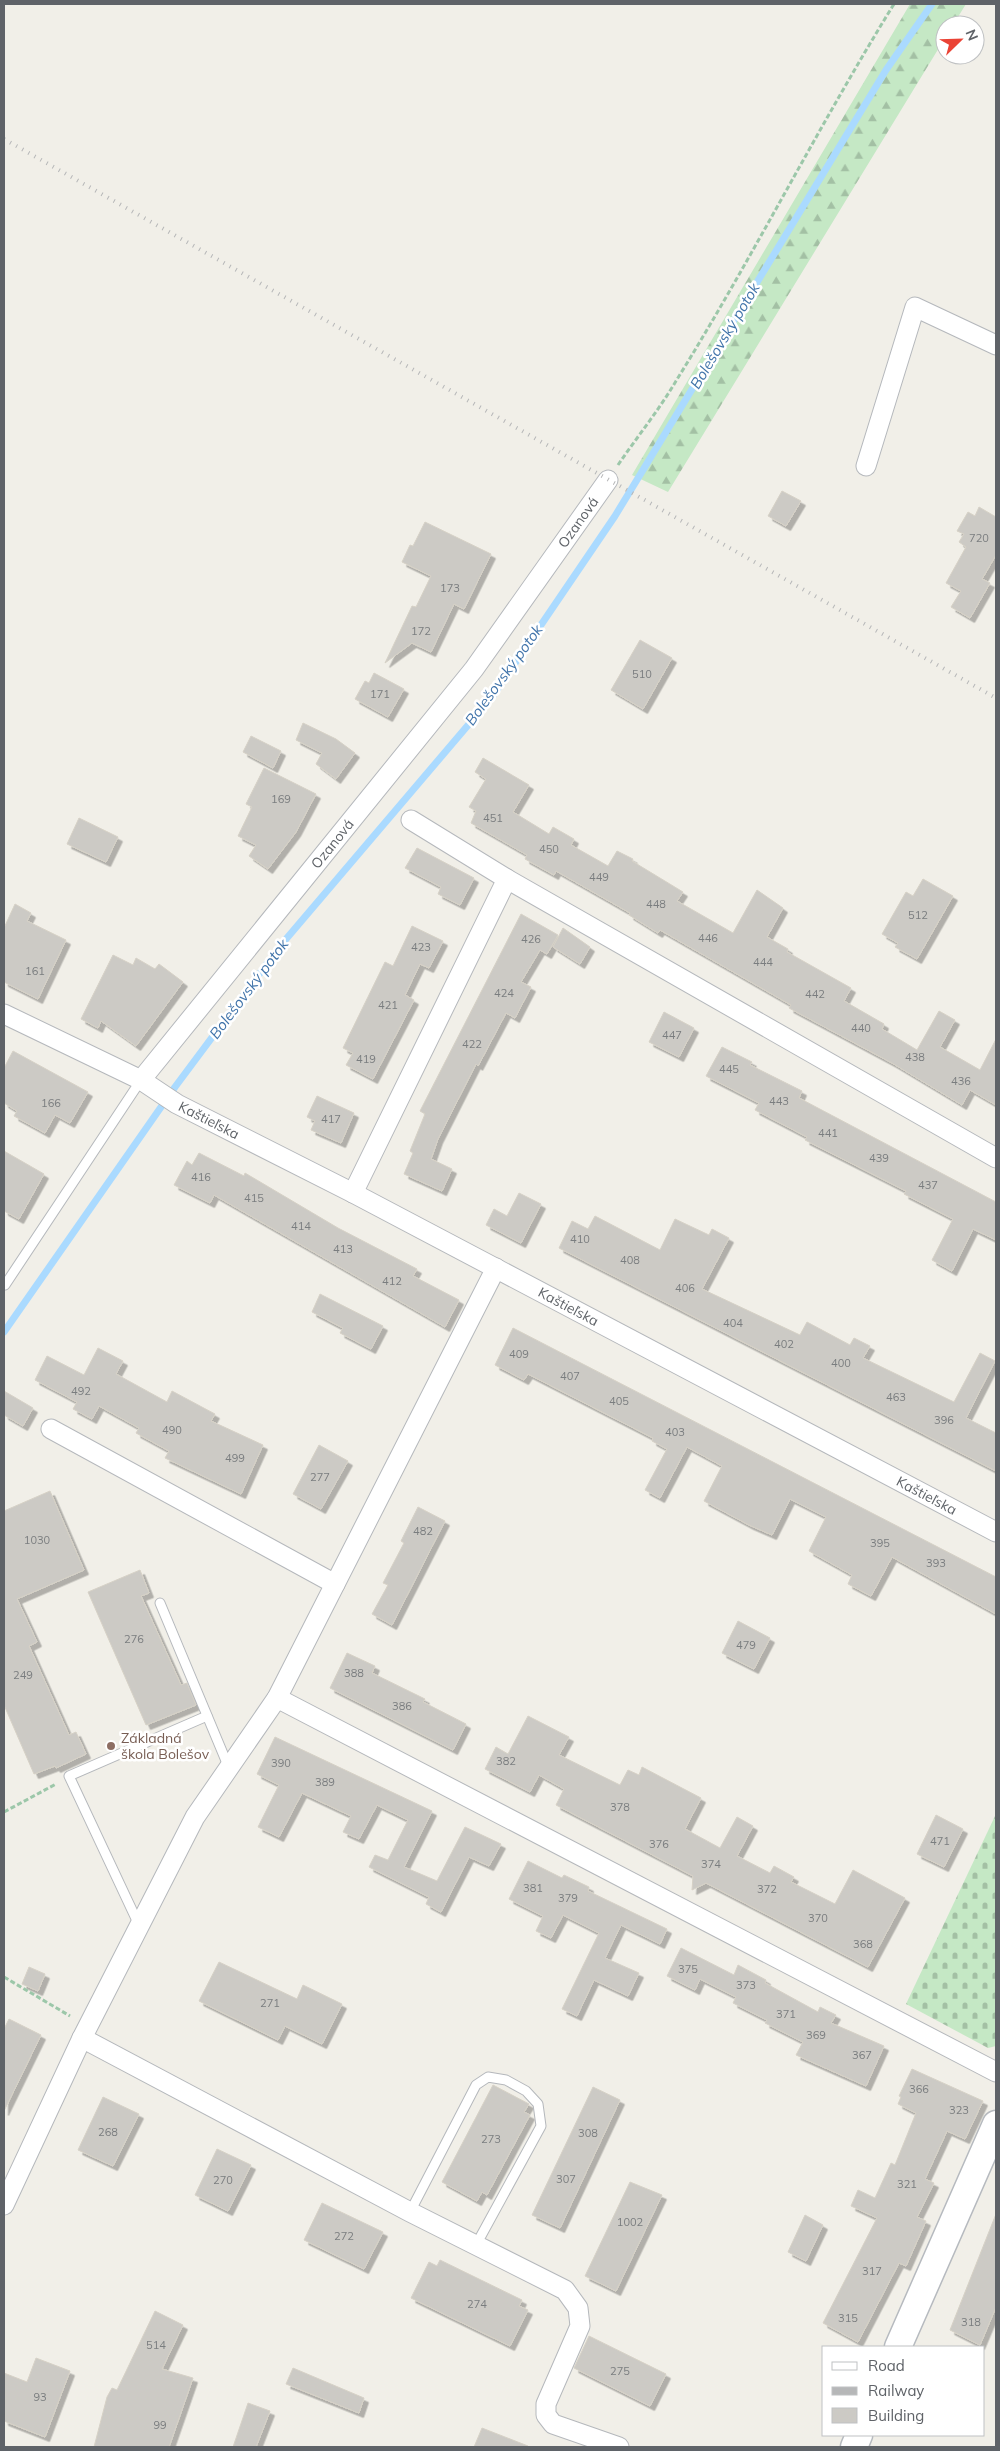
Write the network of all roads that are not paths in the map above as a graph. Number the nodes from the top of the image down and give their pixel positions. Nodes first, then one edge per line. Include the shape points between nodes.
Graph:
1 (996, 345) edge
2 (866, 466) dead end
3 (608, 480) road end
4 (411, 820) dead end
5 (506, 878) junction
6 (4, 1014) edge
7 (141, 1080) junction
8 (996, 1158) edge
9 (352, 1193) junction
10 (496, 1268) junction
11 (5, 1285) dead end
12 (51, 1430) dead end
13 (996, 1532) edge
14 (335, 1584) junction
15 (160, 1602) dead end
16 (277, 1698) junction
17 (207, 1716) junction
18 (229, 1768) junction
19 (139, 1926) junction
20 (82, 2038) junction
21 (996, 2072) edge
22 (996, 2124) edge
23 (4, 2205) edge
24 (410, 2212) junction
25 (476, 2245) junction
26 (898, 2346) edge
27 (619, 2447) edge

1 - 2 street via 916,307
3 - 7 street, Ozanová via 474,669
4 - 5 street
5 - 8 street
5 - 9 street
6 - 7 street
7 - 9 street, Kaštieľska via 177,1104
7 - 11 lane
9 - 10 street, Kaštieľska
10 - 13 street, Kaštieľska
10 - 14 street
12 - 14 street
14 - 16 street
15 - 17 lane
16 - 18 street
16 - 21 street
17 - 18 lane
17 - 19 lane via 69,1776
18 - 19 street via 195,1817
19 - 20 street
20 - 23 street
20 - 24 street
22 - 26 street
24 - 25 street
24 - 25 lane via 476,2085 488,2077 506,2080 526,2091 538,2104 541,2126
25 - 27 street via 565,2290 578,2308 580,2326 546,2404 546,2415 553,2424

